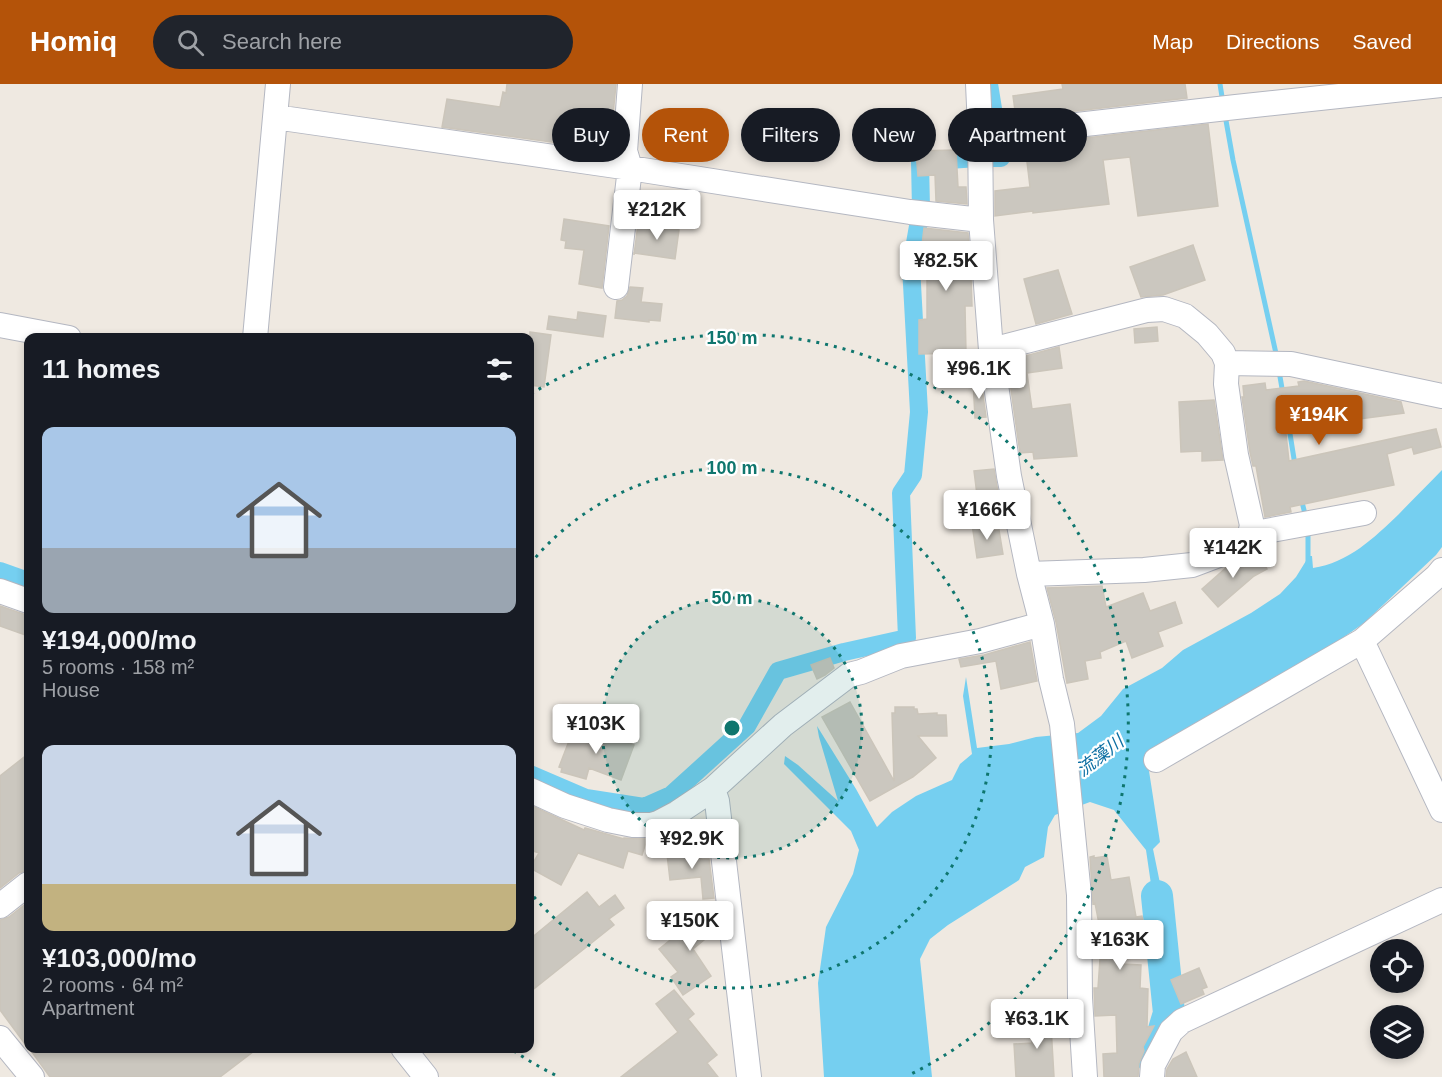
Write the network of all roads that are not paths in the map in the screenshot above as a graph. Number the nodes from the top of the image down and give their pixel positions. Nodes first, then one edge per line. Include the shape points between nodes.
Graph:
1 (278, 84) edge
2 (630, 84) edge
3 (978, 84) edge
4 (1442, 85) edge
5 (979, 108) edge
6 (275, 117) junction
7 (1087, 126) edge
8 (980, 162) edge
9 (630, 168) junction
10 (981, 220) junction
11 (616, 287) dead end
12 (0, 325) edge
13 (42, 333) edge
14 (255, 333) edge
15 (991, 350) junction
16 (1227, 363) junction
17 (1442, 396) edge
18 (1364, 513) dead end
19 (1251, 534) junction
20 (1442, 570) edge
21 (1029, 574) junction
22 (0, 591) edge
23 (24, 600) edge
24 (1042, 624) junction
25 (1362, 641) junction
26 (1156, 760) dead end
27 (713, 789) junction
28 (534, 792) edge
29 (1442, 810) edge
30 (24, 887) edge
31 (1442, 900) edge
32 (0, 906) edge
33 (0, 1038) edge
34 (407, 1053) edge
35 (32, 1077) edge
36 (426, 1077) edge
37 (749, 1077) edge
38 (1085, 1077) edge
39 (1152, 1077) edge

1 - 6 street
2 - 9 street via 625,152
3 - 5 street
4 - 7 street
6 - 9 street
6 - 14 street
8 - 10 street
9 - 10 street via 919,214
9 - 11 street
10 - 15 street
12 - 13 street
15 - 16 street via 1164,309 1185,316 1208,334
15 - 21 street via 1009,476
16 - 17 street via 1280,364
16 - 19 street via 1226,384
18 - 19 street
19 - 21 street via 1248,544 1192,565
20 - 25 street
21 - 24 street
22 - 23 street
24 - 27 street via 901,656 849,675 783,724
24 - 38 street via 1062,724 1079,895
25 - 26 street
25 - 29 street
27 - 28 street via 651,825 608,820
27 - 37 street
30 - 32 street
31 - 39 street via 1182,1021 1171,1031 1153,1065
33 - 35 street
34 - 36 street

